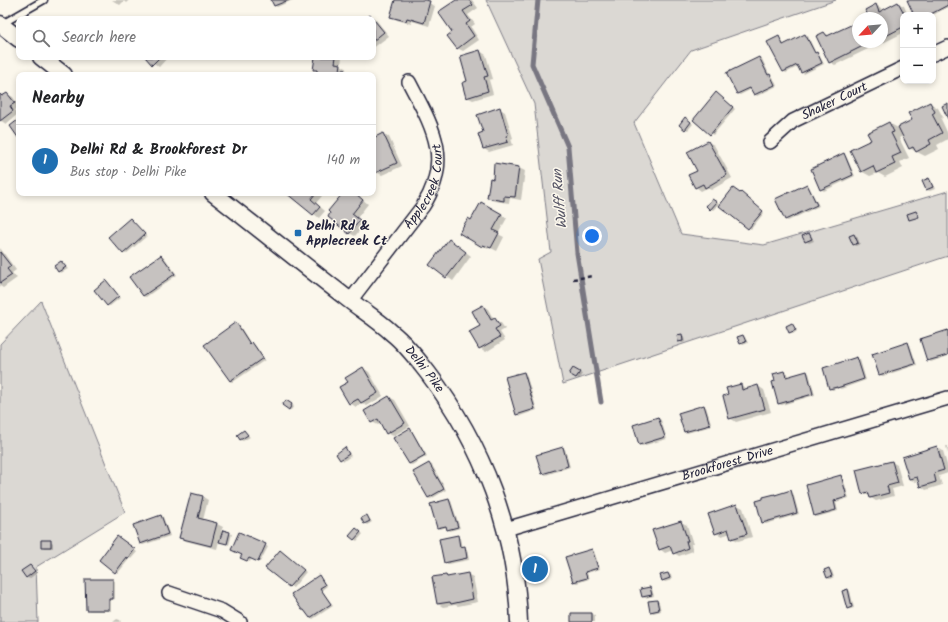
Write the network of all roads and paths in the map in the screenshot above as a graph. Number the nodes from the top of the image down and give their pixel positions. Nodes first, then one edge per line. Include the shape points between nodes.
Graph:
1 (44, 0) edge
2 (19, 16) edge
3 (16, 18) edge
4 (1, 28) edge
5 (16, 37) edge
6 (948, 47) edge
7 (936, 53) edge
8 (45, 60) edge
9 (900, 69) edge
10 (60, 72) edge
11 (409, 82) dead end
12 (770, 142) dead end
13 (217, 196) edge
14 (593, 276) dead end
15 (573, 279) dead end
16 (350, 301) junction
17 (948, 398) edge
18 (506, 529) junction
19 (169, 593) dead end
20 (240, 622) edge
21 (520, 622) edge

1 - 2 lane
3 - 4 lane
4 - 5 street
6 - 7 street
8 - 10 street
9 - 12 street, Shaker Court via 793,121
11 - 16 street, Applecreek Court via 429,119 437,145 436,180 423,206
13 - 16 street, Delhi Pike
14 - 15 path
16 - 18 street, Delhi Pike via 392,333 442,391 466,430 486,471
17 - 18 street, Brookforest Drive
18 - 21 street, Delhi Pike via 514,566
19 - 20 street via 222,610

